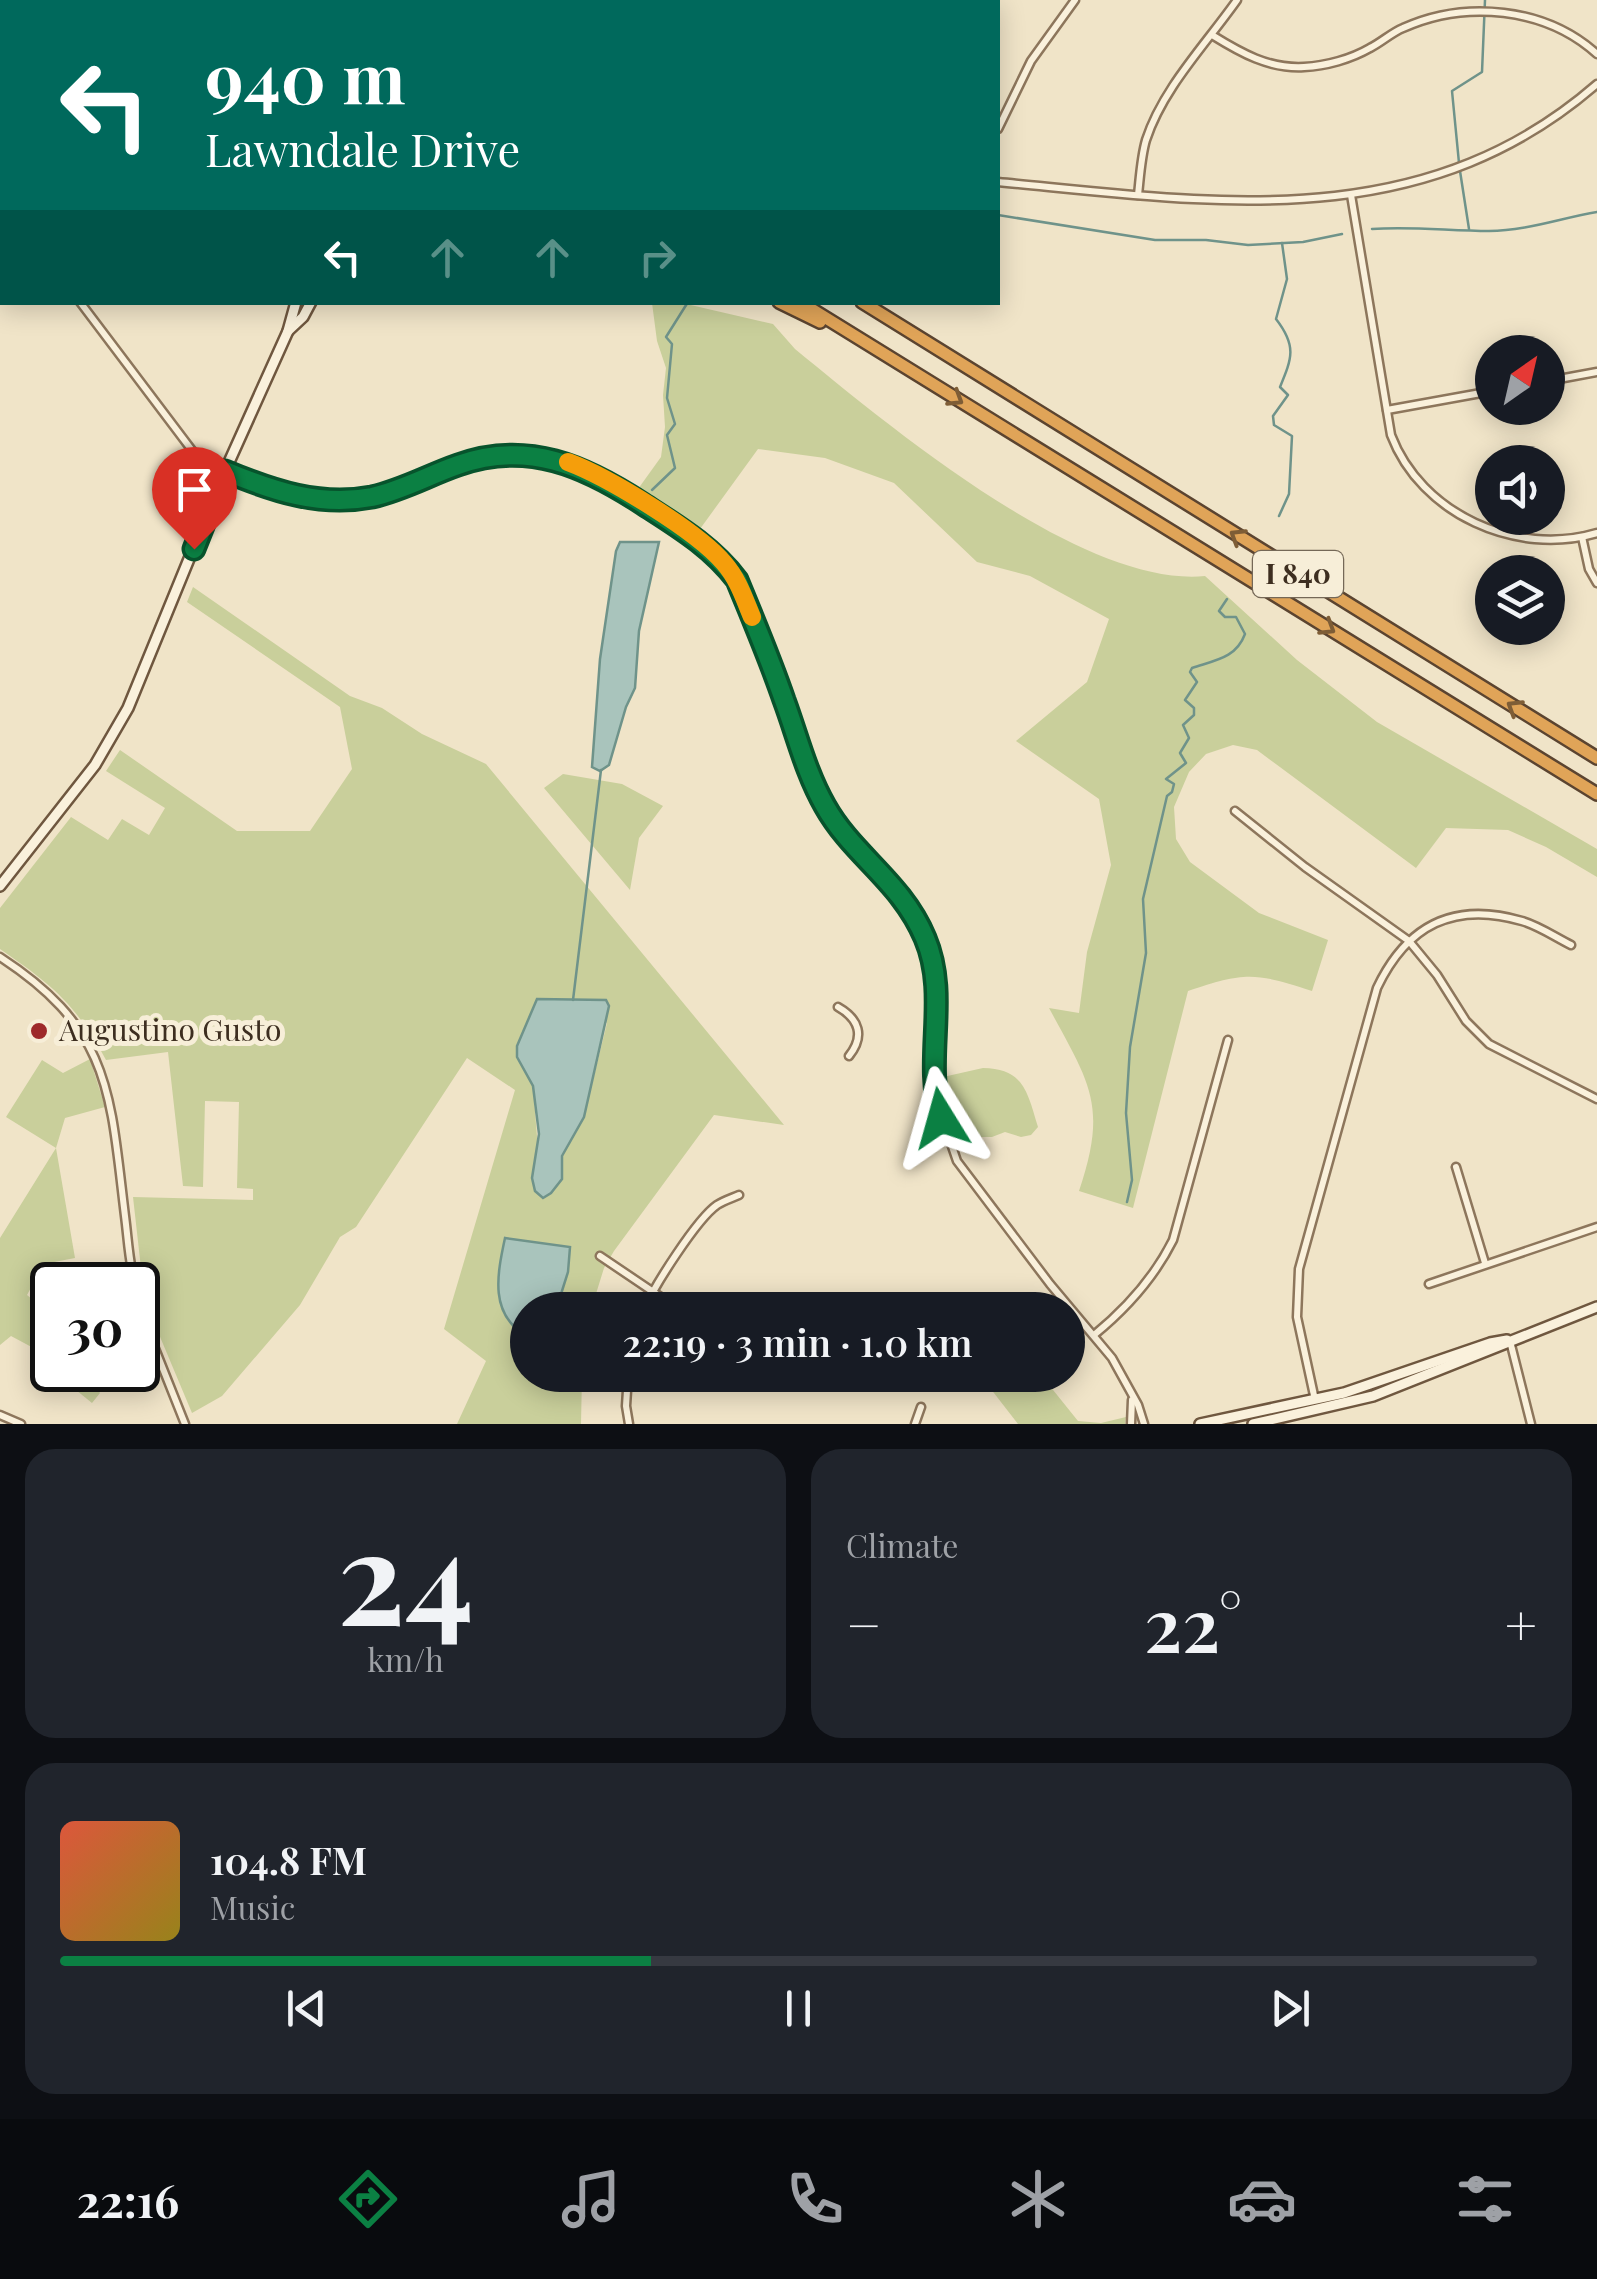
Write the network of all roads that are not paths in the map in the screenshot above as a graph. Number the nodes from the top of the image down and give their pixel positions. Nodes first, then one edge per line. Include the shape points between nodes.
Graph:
1 (1076, 0) edge
2 (1237, 0) edge
3 (1212, 35) junction
4 (1597, 54) edge
5 (1597, 84) edge
6 (1000, 126) edge
7 (1000, 182) edge
8 (1138, 195) junction
9 (1351, 195) junction
10 (82, 305) edge
11 (295, 305) edge
12 (310, 305) edge
13 (785, 305) edge
14 (805, 305) edge
15 (867, 305) edge
16 (876, 305) edge
17 (288, 330) junction
18 (918, 336) junction
19 (873, 347) junction
20 (1597, 372) edge
21 (1565, 378) edge
22 (1475, 394) edge
23 (1387, 410) junction
24 (225, 471) junction
25 (1597, 533) edge
26 (1582, 537) junction
27 (1597, 582) edge
28 (1597, 758) edge
29 (1597, 794) edge
30 (1235, 811) dead end
31 (0, 886) edge
32 (1409, 941) junction
33 (1571, 945) dead end
34 (0, 957) edge
35 (838, 1007) dead end
36 (1228, 1040) dead end
37 (849, 1056) dead end
38 (1597, 1099) edge
39 (1456, 1167) dead end
40 (739, 1195) dead end
41 (1597, 1227) edge
42 (600, 1256) dead end
43 (132, 1262) edge
44 (1485, 1262) junction
45 (1429, 1284) dead end
46 (652, 1292) joint
47 (1597, 1307) edge
48 (1094, 1335) junction
49 (1510, 1340) junction
50 (160, 1362) edge
51 (627, 1392) edge
52 (1132, 1399) junction
53 (1316, 1406) junction
54 (921, 1407) dead end
55 (0, 1415) edge
56 (20, 1424) edge
57 (185, 1424) edge
58 (629, 1424) edge
59 (915, 1424) edge
60 (1131, 1424) edge
61 (1144, 1424) edge
62 (1200, 1424) edge
63 (1253, 1424) edge
64 (1531, 1424) edge

1 - 6 street via 1031,61
2 - 3 street
3 - 4 street via 1247,57 1302,67 1353,56 1425,19 1483,10 1550,26
3 - 8 street via 1155,118
5 - 9 street via 1550,119 1470,162
7 - 8 street
8 - 9 street via 1266,203
9 - 23 street
10 - 24 street via 188,446
11 - 17 main road
12 - 17 main road
13 - 19 highway
14 - 19 highway, I 840
15 - 18 highway, I 840
16 - 18 highway
17 - 24 main road
28 -> 18 highway, I 840
19 -> 29 highway, I 840
20 - 21 street
22 - 23 street
23 - 26 street via 1400,458 1439,502 1502,532 1542,540
24 - 31 main road via 118,728
24 - 48 street via 292,496 340,500 391,492 474,459 550,457 613,484 722,560 738,582 827,809 896,889 925,939 938,998 935,1097 953,1152
25 - 26 street
26 - 27 street
30 - 32 street
32 - 33 street via 1458,915 1493,914
32 - 38 street via 1489,1044
32 - 53 street via 1391,958 1378,988 1299,1270 1297,1318
34 - 43 street via 58,1001 96,1062 112,1110
35 - 37 street via 854,1018 859,1033
36 - 48 street via 1173,1240 1139,1293
39 - 44 street
40 - 46 street via 715,1206
41 - 44 street
42 - 46 street
44 - 45 street
47 - 49 main road
48 - 52 street
49 - 53 main road
49 - 64 street
50 - 57 street
51 - 58 street
52 - 60 street
52 - 61 street
53 - 62 main road
53 - 63 main road
54 - 59 street
55 - 56 street

